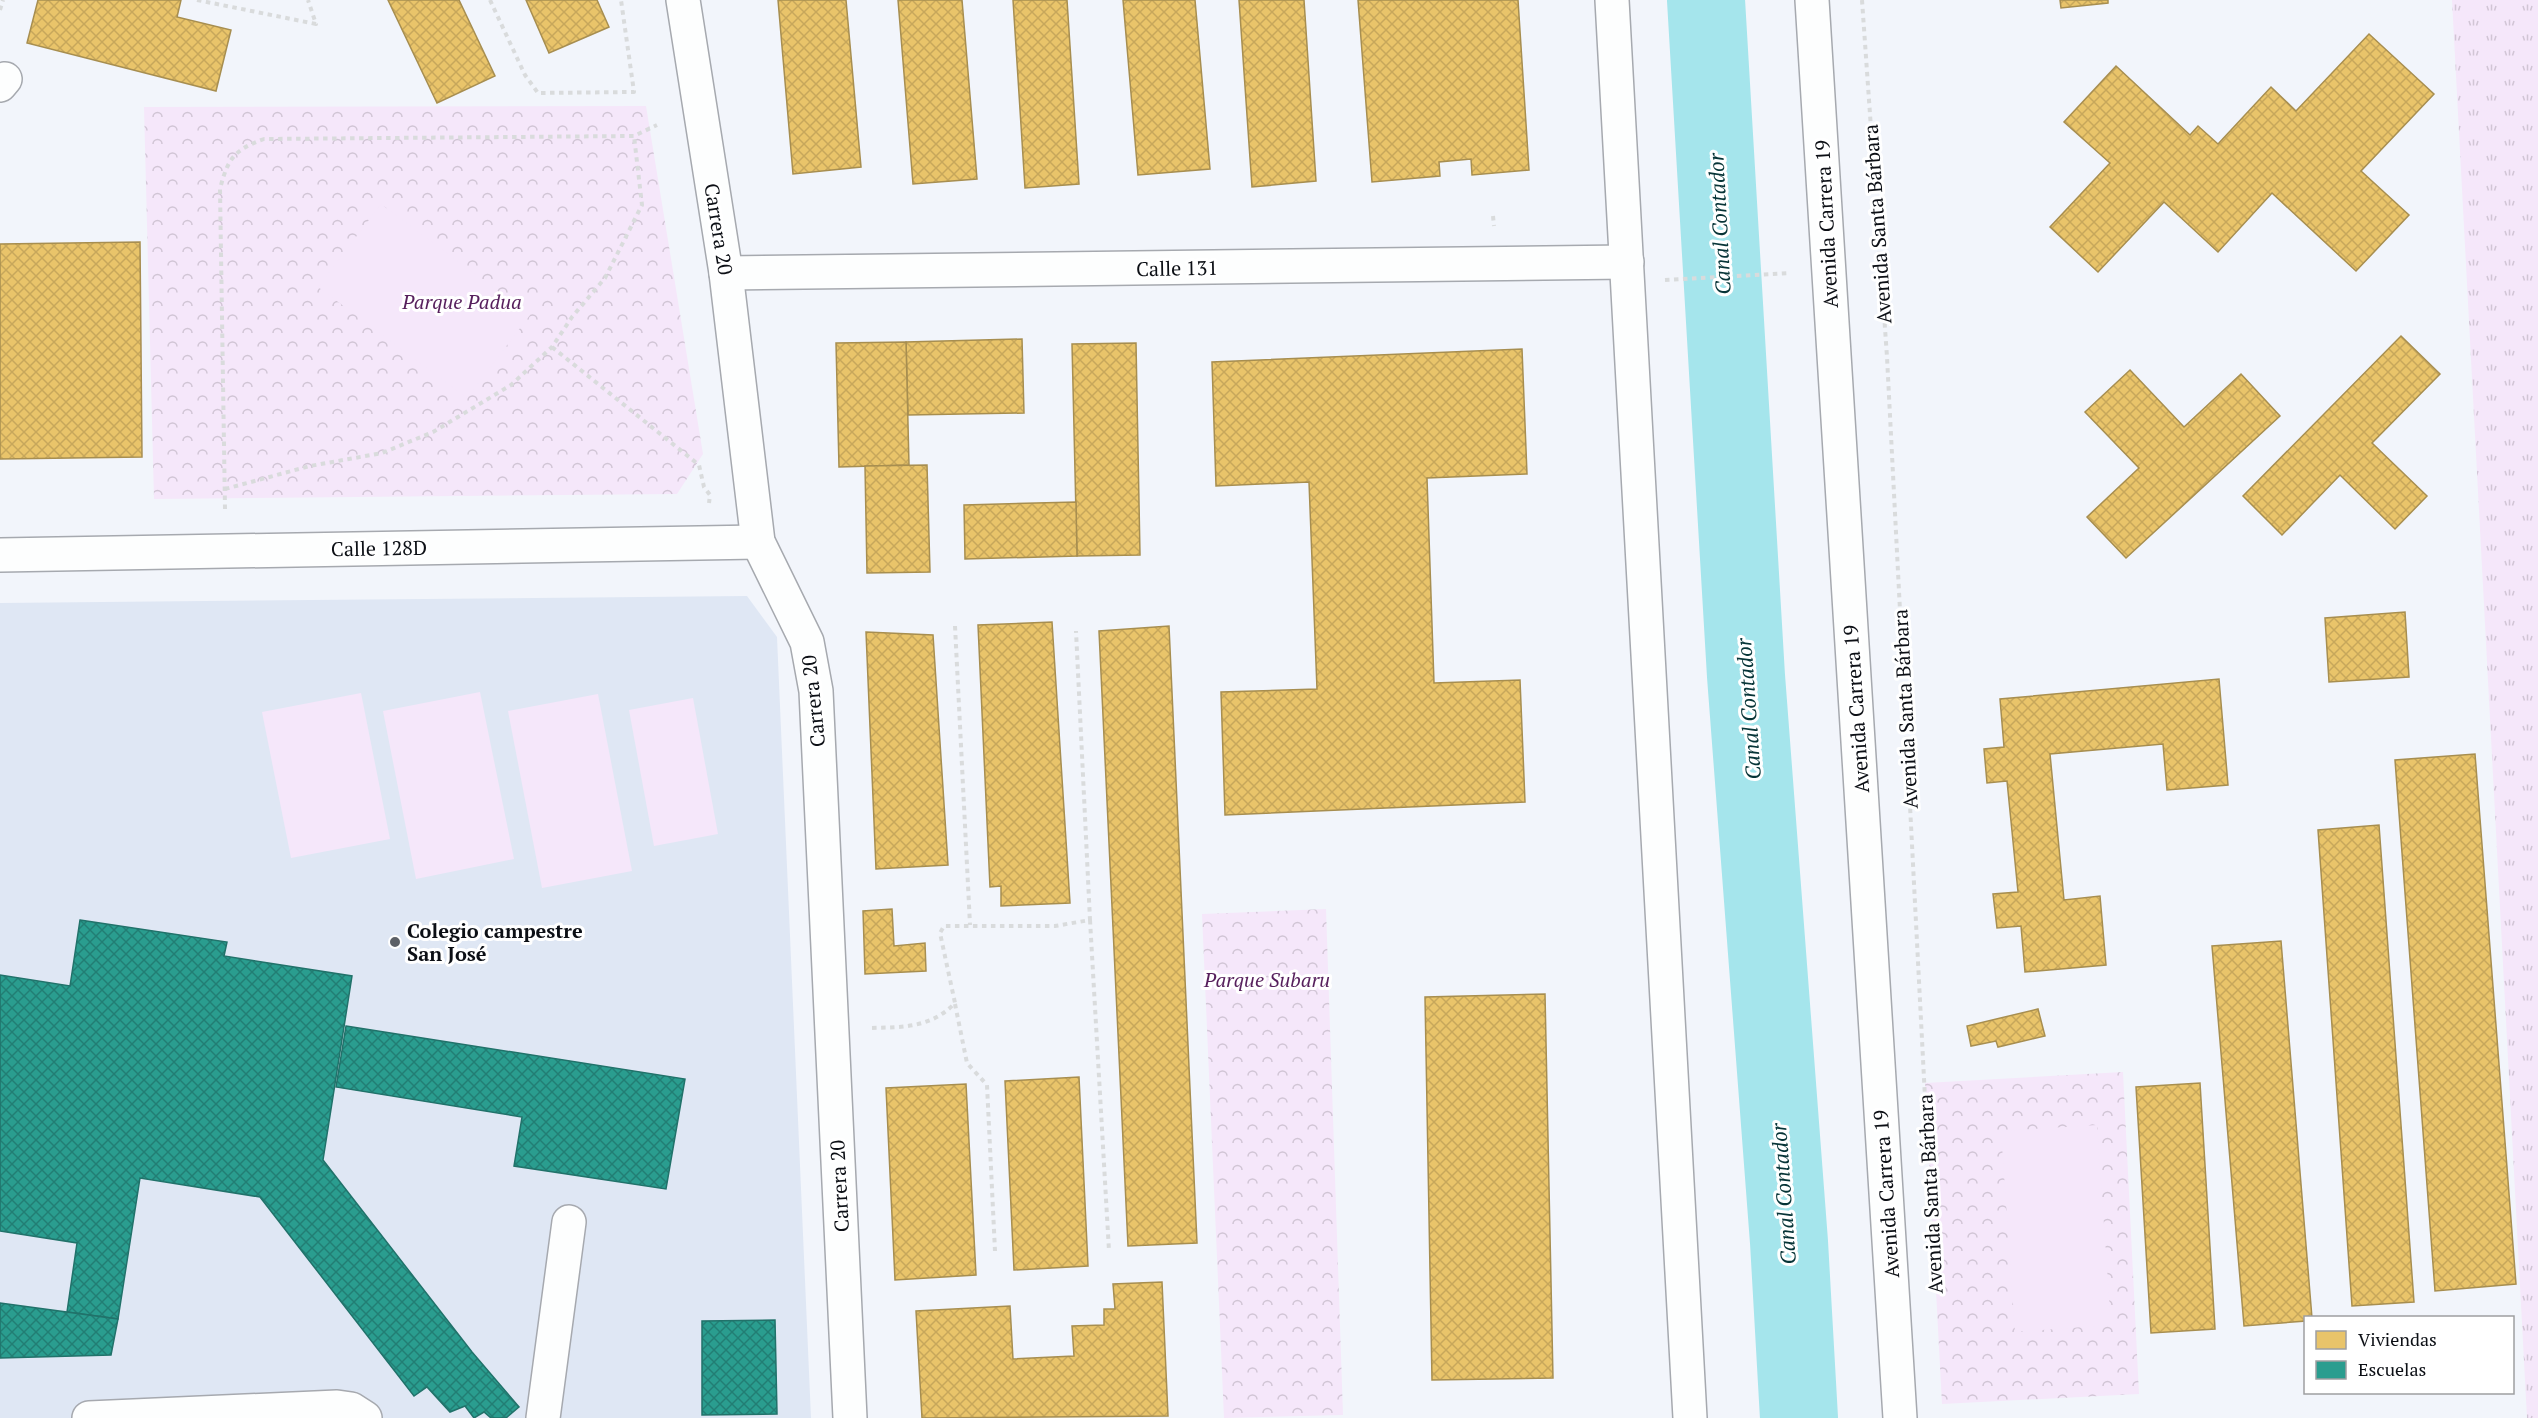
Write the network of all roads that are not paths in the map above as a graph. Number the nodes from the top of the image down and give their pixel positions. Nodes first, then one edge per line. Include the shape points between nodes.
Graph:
1 (683, 0) edge
2 (1612, 0) edge
3 (1812, 0) edge
4 (1627, 262) junction
5 (726, 273) junction
6 (758, 542) junction
7 (0, 555) edge
8 (569, 1222) dead end
9 (89, 1418) edge
10 (365, 1418) edge
11 (543, 1418) edge
12 (850, 1418) edge
13 (1690, 1418) edge
14 (1900, 1418) edge

1 - 5 street, Carrera 20
2 - 4 street
3 - 14 street, Avenida Carrera 19
4 - 5 street, Calle 131
4 - 13 street
5 - 6 street, Carrera 20
6 - 7 street, Calle 128D
6 - 12 street, Carrera 20 via 807,642 816,691
8 - 11 street
9 - 10 street via 337,1407 351,1409

